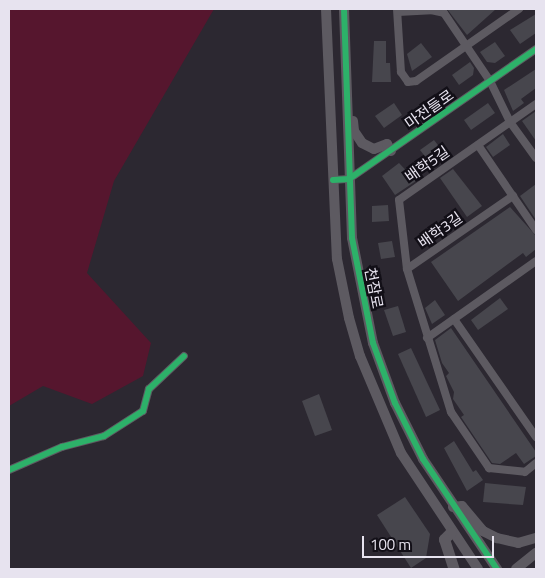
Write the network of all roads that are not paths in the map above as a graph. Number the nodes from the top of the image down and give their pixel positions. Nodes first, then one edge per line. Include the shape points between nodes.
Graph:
1 (326, 9) edge
2 (344, 9) edge
3 (519, 9) edge
4 (398, 10) edge
5 (507, 12) edge
6 (466, 45) junction
7 (536, 49) edge
8 (490, 81) junction
9 (536, 104) edge
10 (347, 117) junction
11 (510, 122) junction
12 (478, 145) junction
13 (390, 150) junction
14 (536, 158) edge
15 (349, 179) junction
16 (333, 180) junction
17 (513, 196) junction
18 (536, 230) edge
19 (536, 260) edge
20 (407, 269) junction
21 (454, 319) junction
22 (427, 338) junction
23 (184, 356) dead end
24 (536, 437) edge
25 (536, 463) edge
26 (9, 470) edge
27 (453, 507) junction
28 (451, 532) junction
29 (536, 538) edge
30 (536, 553) edge
31 (454, 569) edge
32 (478, 569) edge
33 (497, 569) edge
34 (516, 569) edge

1 - 16 street, 천잠로
2 - 10 street, 천잠로
3 - 5 street
4 - 6 street via 444,13
4 - 6 street via 401,72 408,82 416,81
5 - 6 street
6 - 8 street
7 - 8 street, 마전들로
8 - 11 street
8 - 13 street, 마전들로
9 - 11 street, 배학5길
10 - 13 street via 352,117 354,131 362,143 374,148 387,144
10 - 15 street, 천잠로
11 - 12 street, 배학5길
11 - 14 street
12 - 17 street
12 - 20 street, 배학5길 via 399,200
13 - 15 street, 마전들로
15 - 16 street
15 - 27 street, 천잠로 via 358,278 374,343 395,403 422,458
16 - 28 street, 천잠로 via 337,259 360,356 401,453
17 - 18 street
17 - 20 street, 배학3길
19 - 21 street
20 - 22 street
21 - 22 street
21 - 24 street
22 - 25 street via 451,412 489,468 524,472
23 - 26 street via 150,389 142,412 104,436 62,447
27 - 29 street via 462,506 483,531 497,538 518,543
27 - 33 street, 천잠로
28 - 31 main road via 444,539
28 - 32 street, 천잠로
30 - 34 street

